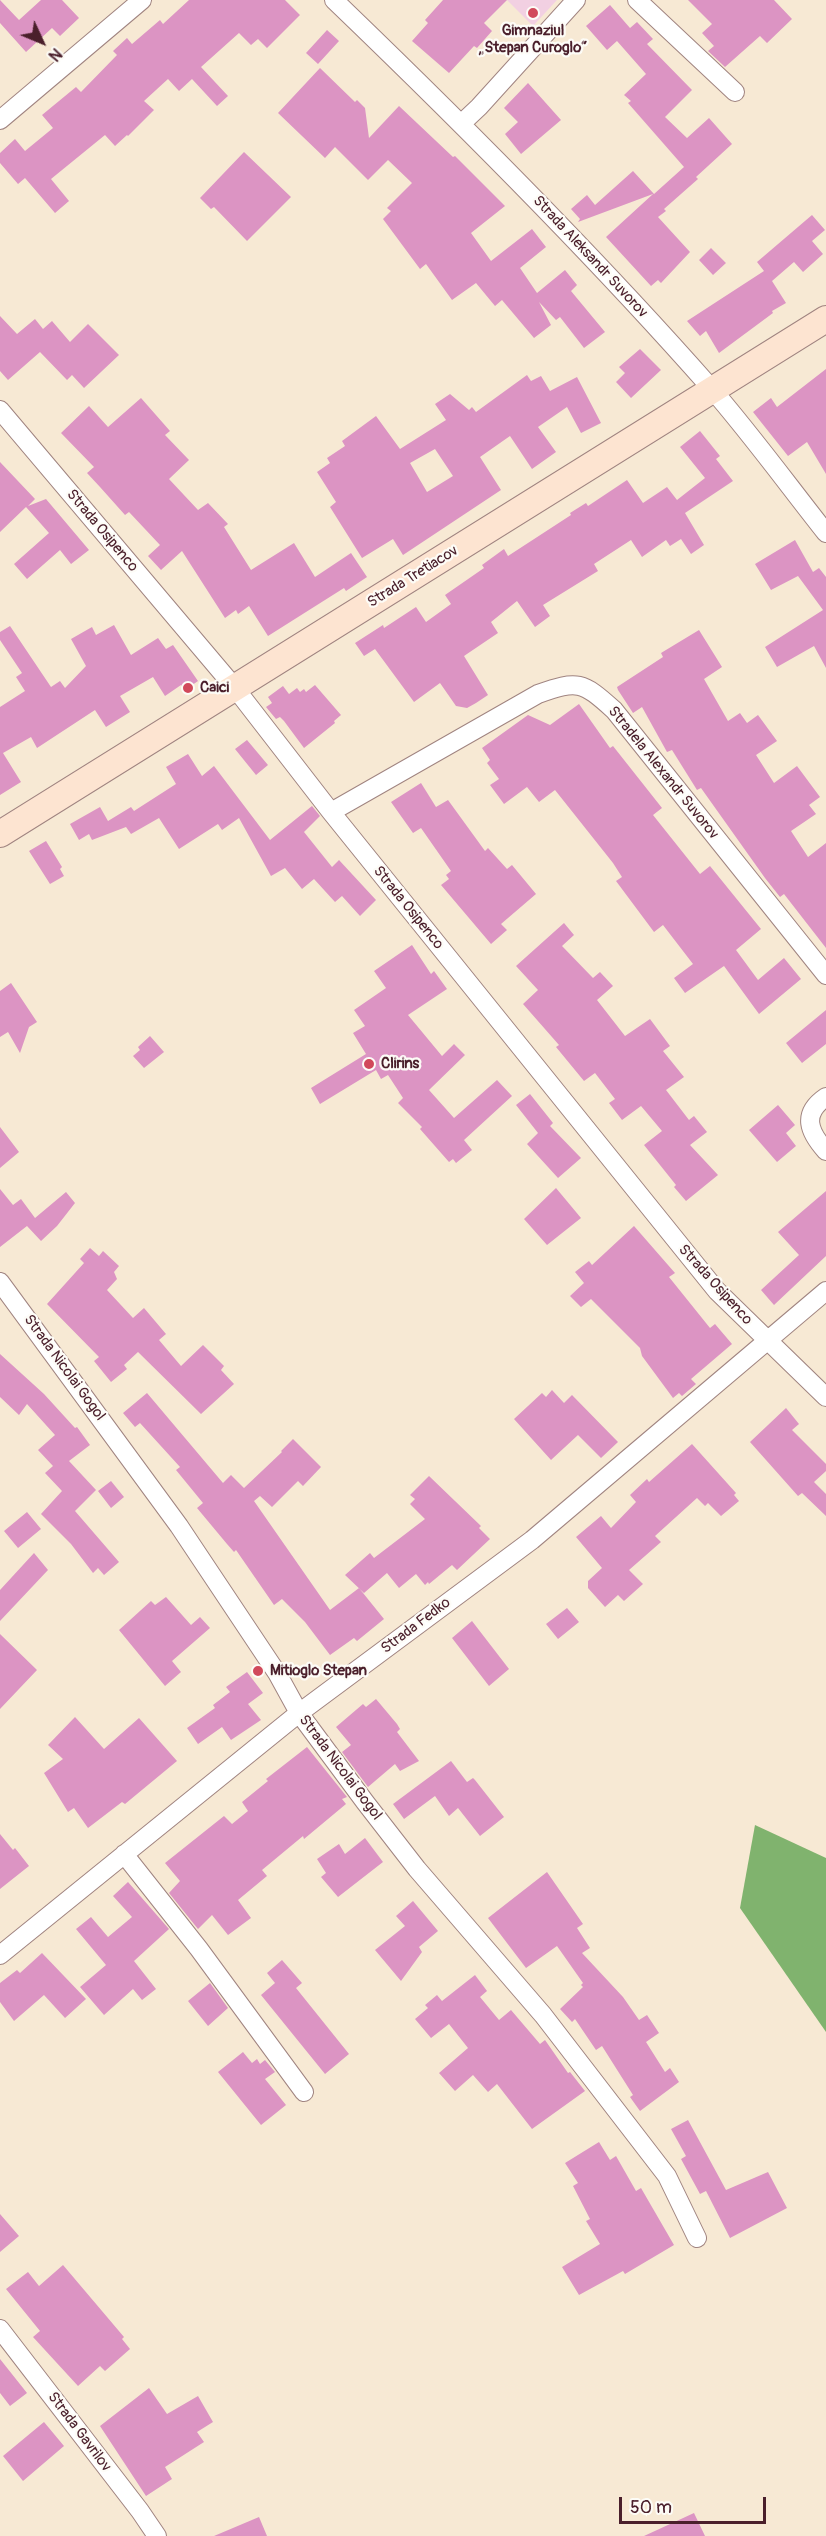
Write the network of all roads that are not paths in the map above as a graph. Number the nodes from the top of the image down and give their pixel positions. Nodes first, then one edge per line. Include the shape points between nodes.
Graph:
1 (142, 0) edge
2 (334, 0) edge
3 (576, 0) edge
4 (637, 0) edge
5 (735, 92) dead end
6 (0, 120) edge
7 (462, 123) junction
8 (826, 319) edge
9 (712, 389) junction
10 (0, 410) edge
11 (826, 533) edge
12 (235, 688) junction
13 (331, 812) junction
14 (0, 834) edge
15 (826, 975) edge
16 (826, 1097) edge
17 (826, 1151) edge
18 (0, 1282) edge
19 (826, 1291) edge
20 (768, 1342) junction
21 (826, 1397) edge
22 (299, 1713) junction
23 (123, 1854) junction
24 (0, 1955) edge
25 (304, 2092) dead end
26 (697, 2238) dead end
27 (0, 2329) edge
28 (157, 2536) edge

1 - 6 street
2 - 7 street, Strada Aleksandr Suvorov
3 - 7 street
4 - 5 street
7 - 9 street, Strada Aleksandr Suvorov
8 - 9 street, Strada Tretiacov
9 - 11 street, Strada Aleksandr Suvorov
9 - 12 street, Strada Tretiacov
10 - 12 street, Strada Osipenco
12 - 13 street, Strada Osipenco
12 - 14 street, Strada Tretiacov
13 - 15 street, Stradela Alexandr Suvorov via 538,694 563,685 581,685 614,710
13 - 20 street, Strada Osipenco via 710,1282
16 - 17 street via 809,1120 811,1133
18 - 22 street, Strada Nicolai Gogol via 179,1526 277,1673
19 - 20 street, Strada Fedko
20 - 21 street, Strada Osipenco
20 - 22 street, Strada Fedko via 532,1540
22 - 23 street, Strada Fedko
22 - 26 street, Strada Nicolai Gogol via 417,1869 543,2015 667,2176
23 - 24 street, Strada Fedko
23 - 25 street
27 - 28 street, Strada Gavrilov

